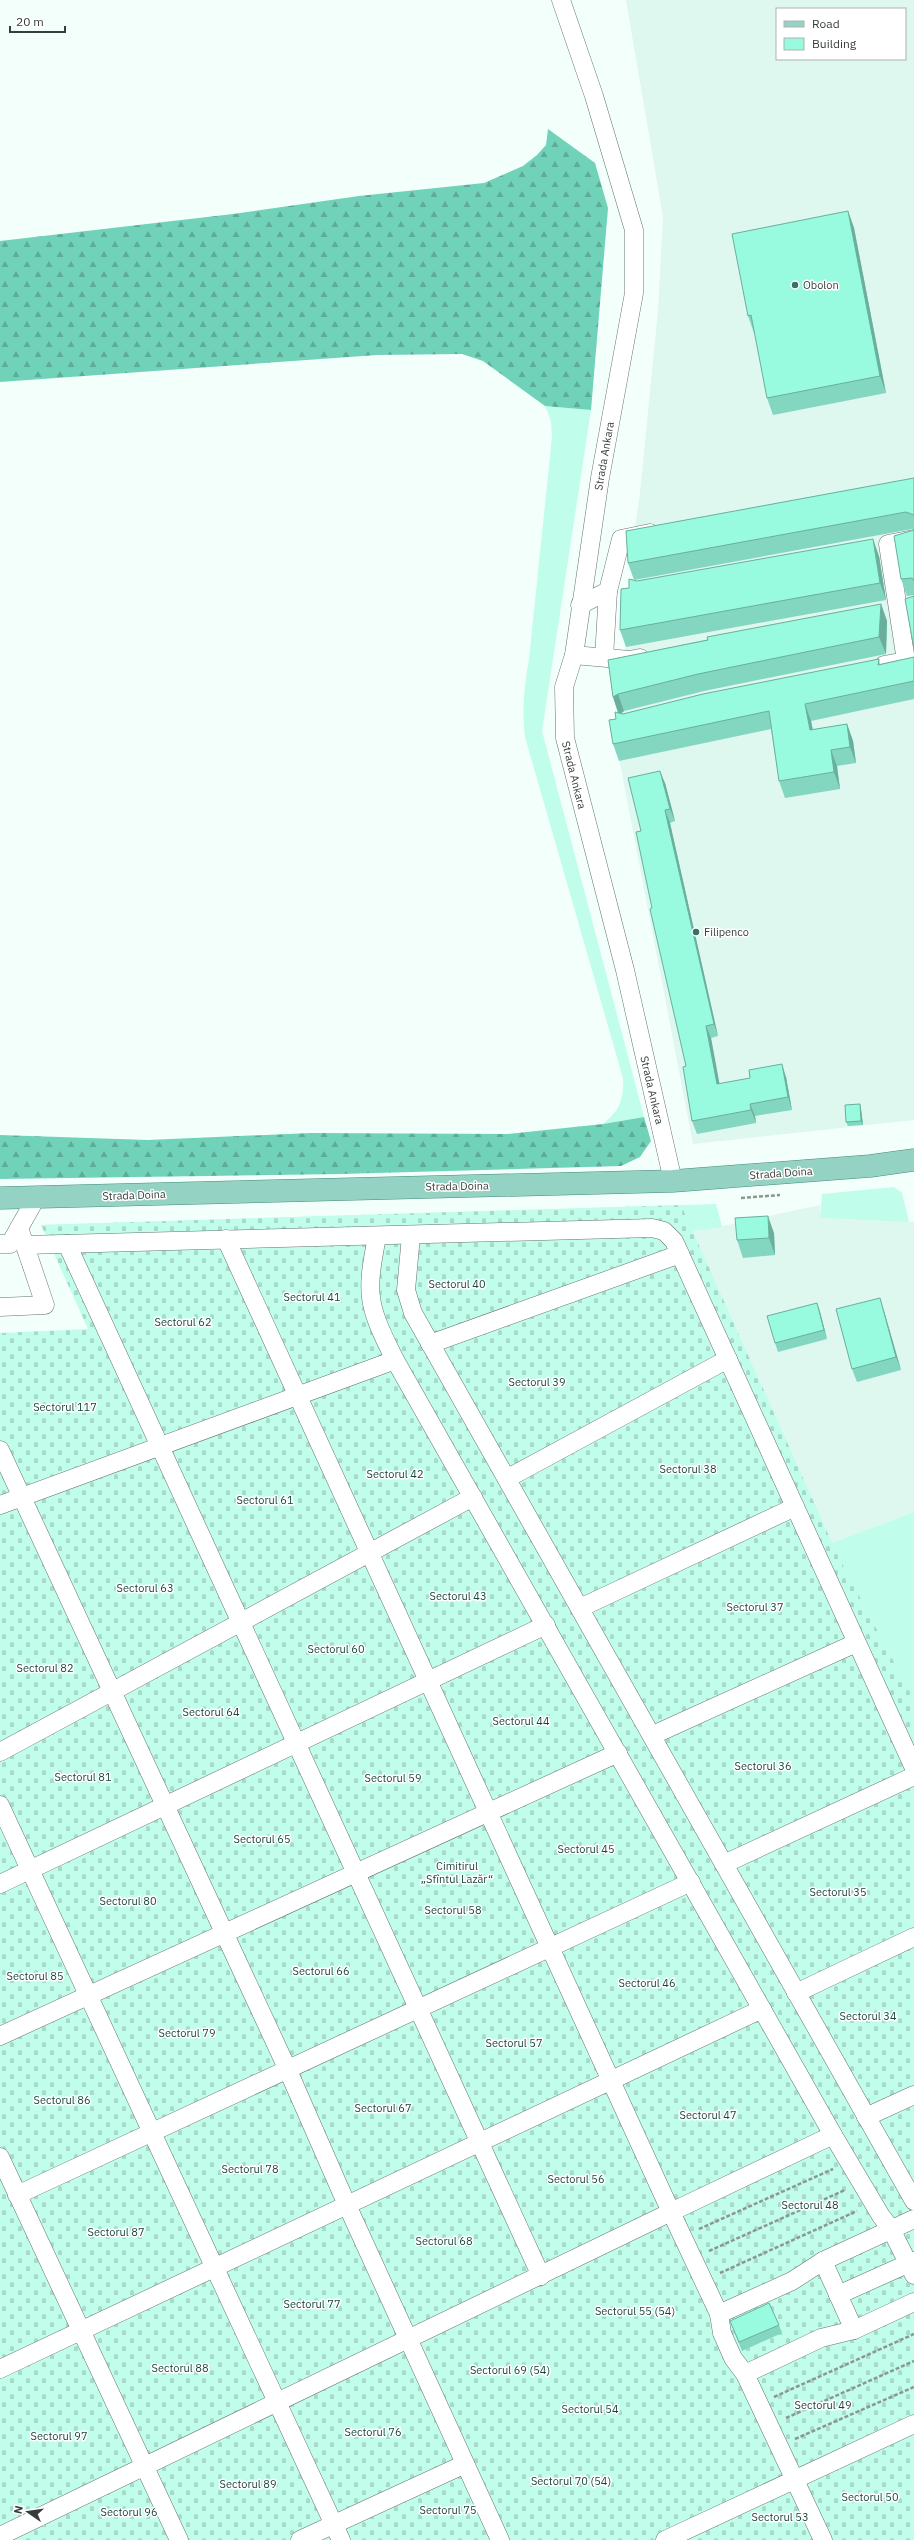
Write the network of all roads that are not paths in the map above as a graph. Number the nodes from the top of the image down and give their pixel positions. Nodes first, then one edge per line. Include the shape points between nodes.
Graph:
1 (560, 0) edge
2 (667, 529) edge
3 (914, 539) edge
4 (608, 591) junction
5 (580, 605) junction
6 (897, 608) edge
7 (660, 654) edge
8 (574, 655) junction
9 (604, 658) junction
10 (910, 660) edge
11 (868, 668) edge
12 (914, 1160) edge
13 (673, 1181) junction
14 (0, 1198) edge
15 (36, 1198) junction
16 (19, 1228) junction
17 (411, 1236) junction
18 (377, 1237) junction
19 (226, 1239) junction
20 (0, 1244) edge
21 (67, 1244) junction
22 (25, 1246) junction
23 (680, 1254) junction
24 (0, 1306) edge
25 (430, 1344) junction
26 (728, 1359) junction
27 (395, 1360) junction
28 (296, 1394) junction
29 (161, 1445) junction
30 (0, 1450) edge
31 (508, 1478) junction
32 (473, 1497) junction
33 (22, 1498) junction
34 (0, 1505) edge
35 (795, 1507) junction
36 (370, 1552) junction
37 (580, 1608) junction
38 (241, 1623) junction
39 (546, 1625) junction
40 (856, 1643) junction
41 (428, 1681) junction
42 (111, 1690) junction
43 (653, 1735) junction
44 (297, 1743) junction
45 (0, 1752) edge
46 (618, 1753) junction
47 (914, 1768) edge
48 (914, 1776) edge
49 (0, 1805) edge
50 (164, 1806) junction
51 (488, 1812) junction
52 (724, 1864) junction
53 (30, 1870) junction
54 (356, 1874) junction
55 (691, 1882) junction
56 (0, 1884) edge
57 (224, 1934) junction
58 (914, 1937) edge
59 (549, 1948) junction
60 (796, 1993) junction
61 (88, 1997) junction
62 (419, 2008) junction
63 (762, 2009) junction
64 (0, 2036) edge
65 (286, 2068) junction
66 (611, 2082) junction
67 (914, 2094) edge
68 (866, 2118) junction
69 (152, 2132) junction
70 (833, 2135) junction
71 (480, 2143) junction
72 (0, 2157) edge
73 (18, 2195) junction
74 (914, 2201) edge
75 (347, 2205) junction
76 (671, 2212) junction
77 (914, 2219) edge
78 (891, 2229) junction
79 (823, 2261) junction
80 (912, 2267) edge
81 (214, 2268) junction
82 (541, 2276) junction
83 (838, 2295) junction
84 (914, 2302) edge
85 (719, 2314) junction
86 (854, 2330) junction
87 (81, 2332) junction
88 (410, 2340) junction
89 (0, 2369) edge
90 (745, 2374) junction
91 (278, 2402) junction
92 (914, 2424) edge
93 (465, 2464) junction
94 (145, 2468) junction
95 (795, 2480) junction
96 (337, 2532) edge
97 (0, 2536) edge
98 (179, 2540) edge
99 (300, 2540) edge
100 (500, 2540) edge
101 (665, 2540) edge
102 (823, 2540) edge

1 - 5 street, Strada Ankara via 594,96 634,230 634,293
2 - 4 street via 621,539
3 - 6 street via 880,546
4 - 5 street
4 - 9 street
5 - 8 street, Strada Ankara
6 - 10 street
7 - 9 street via 629,660
8 - 9 street
8 - 13 street, Strada Ankara via 564,687 565,738 625,970
10 - 11 street
12 - 13 main road, Strada Doina via 870,1166
13 - 15 main road, Strada Doina
14 - 15 main road, Strada Doina
15 - 16 street
16 - 20 street via 10,1244
16 - 22 street
17 - 18 street
17 - 23 street via 658,1228 669,1235
17 - 25 street via 407,1262 408,1302
18 - 19 street
18 - 27 street via 371,1270 370,1299 378,1326
19 - 21 street
19 - 28 street
21 - 22 street
21 - 29 street
22 - 24 street via 45,1305
23 - 25 street
23 - 26 street
25 - 31 street
26 - 31 street
26 - 35 street
27 - 28 street
27 - 32 street
28 - 29 street
28 - 36 street
29 - 33 street
29 - 38 street
30 - 33 street
31 - 37 street
32 - 36 street
32 - 39 street
33 - 34 street
33 - 42 street
35 - 37 street
35 - 40 street
36 - 38 street
36 - 41 street
37 - 43 street
38 - 42 street
38 - 44 street
39 - 41 street
39 - 46 street
40 - 43 street
40 - 47 street
41 - 44 street
41 - 51 street
42 - 45 street
42 - 50 street
43 - 52 street
44 - 50 street
44 - 54 street
46 - 51 street
46 - 55 street
48 - 52 street
49 - 53 street
50 - 53 street
50 - 57 street
51 - 54 street
51 - 59 street
52 - 60 street
53 - 56 street
53 - 61 street
54 - 57 street
54 - 62 street
55 - 59 street
55 - 63 street
57 - 61 street
57 - 65 street
58 - 60 street
59 - 62 street
59 - 66 street
60 - 68 street
61 - 64 street
61 - 69 street
62 - 65 street
62 - 71 street
63 - 66 street
63 - 70 street
65 - 69 street
65 - 75 street
66 - 71 street
66 - 76 street
67 - 68 street
68 - 74 street
69 - 73 street
69 - 81 street
70 - 76 street
70 - 78 street
71 - 75 street
71 - 82 street
72 - 73 street
73 - 87 street
75 - 81 street
75 - 88 street
76 - 82 street
76 - 85 street
77 - 78 street
78 - 79 street
78 - 80 street
79 - 83 street
79 - 85 street via 792,2281
80 - 83 street
81 - 87 street
81 - 91 street
82 - 88 street
83 - 86 street
84 - 86 street
85 - 90 street via 722,2333
86 - 90 street via 821,2338
87 - 89 street
87 - 94 street
88 - 91 street
88 - 93 street
90 - 95 street
91 - 94 street
91 - 96 street
92 - 95 street
93 - 96 street
93 - 100 street
94 - 97 street
94 - 98 street
95 - 101 street
95 - 102 street
96 - 99 street

